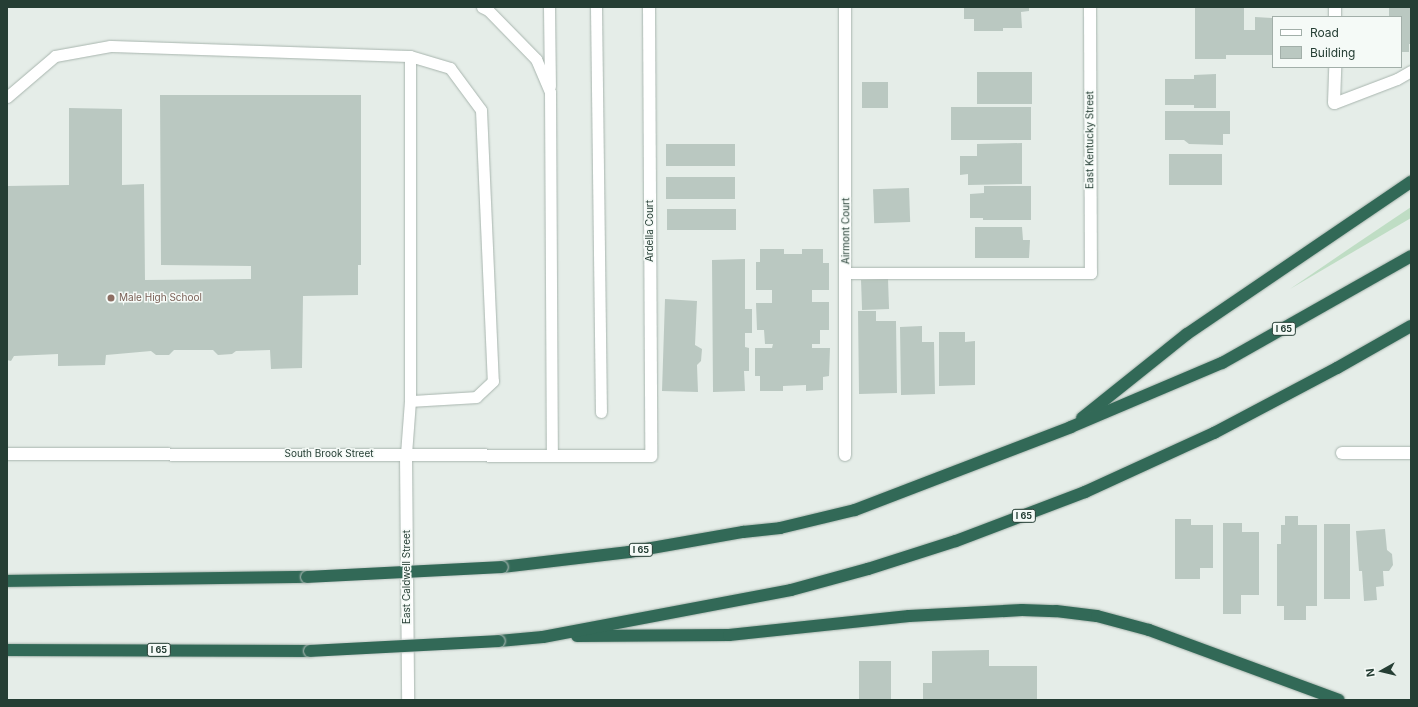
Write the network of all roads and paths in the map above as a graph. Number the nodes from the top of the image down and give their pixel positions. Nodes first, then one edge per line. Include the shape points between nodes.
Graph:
1 (482, 7) edge
2 (549, 7) edge
3 (596, 7) edge
4 (649, 7) edge
5 (845, 7) edge
6 (1090, 7) edge
7 (410, 56) junction
8 (1334, 68) edge
9 (1411, 71) edge
10 (550, 92) junction
11 (7, 97) edge
12 (1334, 103) joint
13 (1411, 182) edge
14 (1411, 256) edge
15 (846, 273) junction
16 (1090, 273) joint
17 (1411, 326) edge
18 (410, 401) junction
19 (601, 412) dead end
20 (1071, 427) junction
21 (1342, 453) dead end
22 (1411, 453) edge
23 (7, 454) edge
24 (406, 454) junction
25 (552, 455) junction
26 (845, 455) dead end
27 (651, 456) joint
28 (7, 581) edge
29 (543, 637) junction
30 (7, 650) edge
31 (408, 700) edge
32 (1339, 700) edge

1 - 10 lane via 488,10 536,59
2 - 10 lane
3 - 19 lane
4 - 27 street, Ardella Court
5 - 15 street, Airmont Court
6 - 16 street, East Kentucky Street
7 - 11 lane via 110,46 55,56
7 - 18 lane
7 - 18 lane via 450,68 481,110 492,381 476,397
8 - 12 street
9 - 12 lane via 1397,79
10 - 25 lane
13 - 20 highway via 1187,334
14 - 20 highway, I 65 via 1222,363
15 - 16 lane
15 - 26 street, Airmont Court
17 - 29 highway, I 65 via 1246,417 1130,472 1000,526 868,569 791,590
18 - 24 lane
20 - 28 highway, I 65, bridge via 855,510 780,528 629,552 502,566 307,577
21 - 22 street
23 - 24 street, South Brook Street
24 - 25 street, South Brook Street
24 - 31 street, East Caldwell Street
25 - 27 street, South Brook Street
29 - 30 highway, I 65, bridge via 310,651
29 - 32 highway via 729,634 956,612 1033,610 1114,620 1149,630

